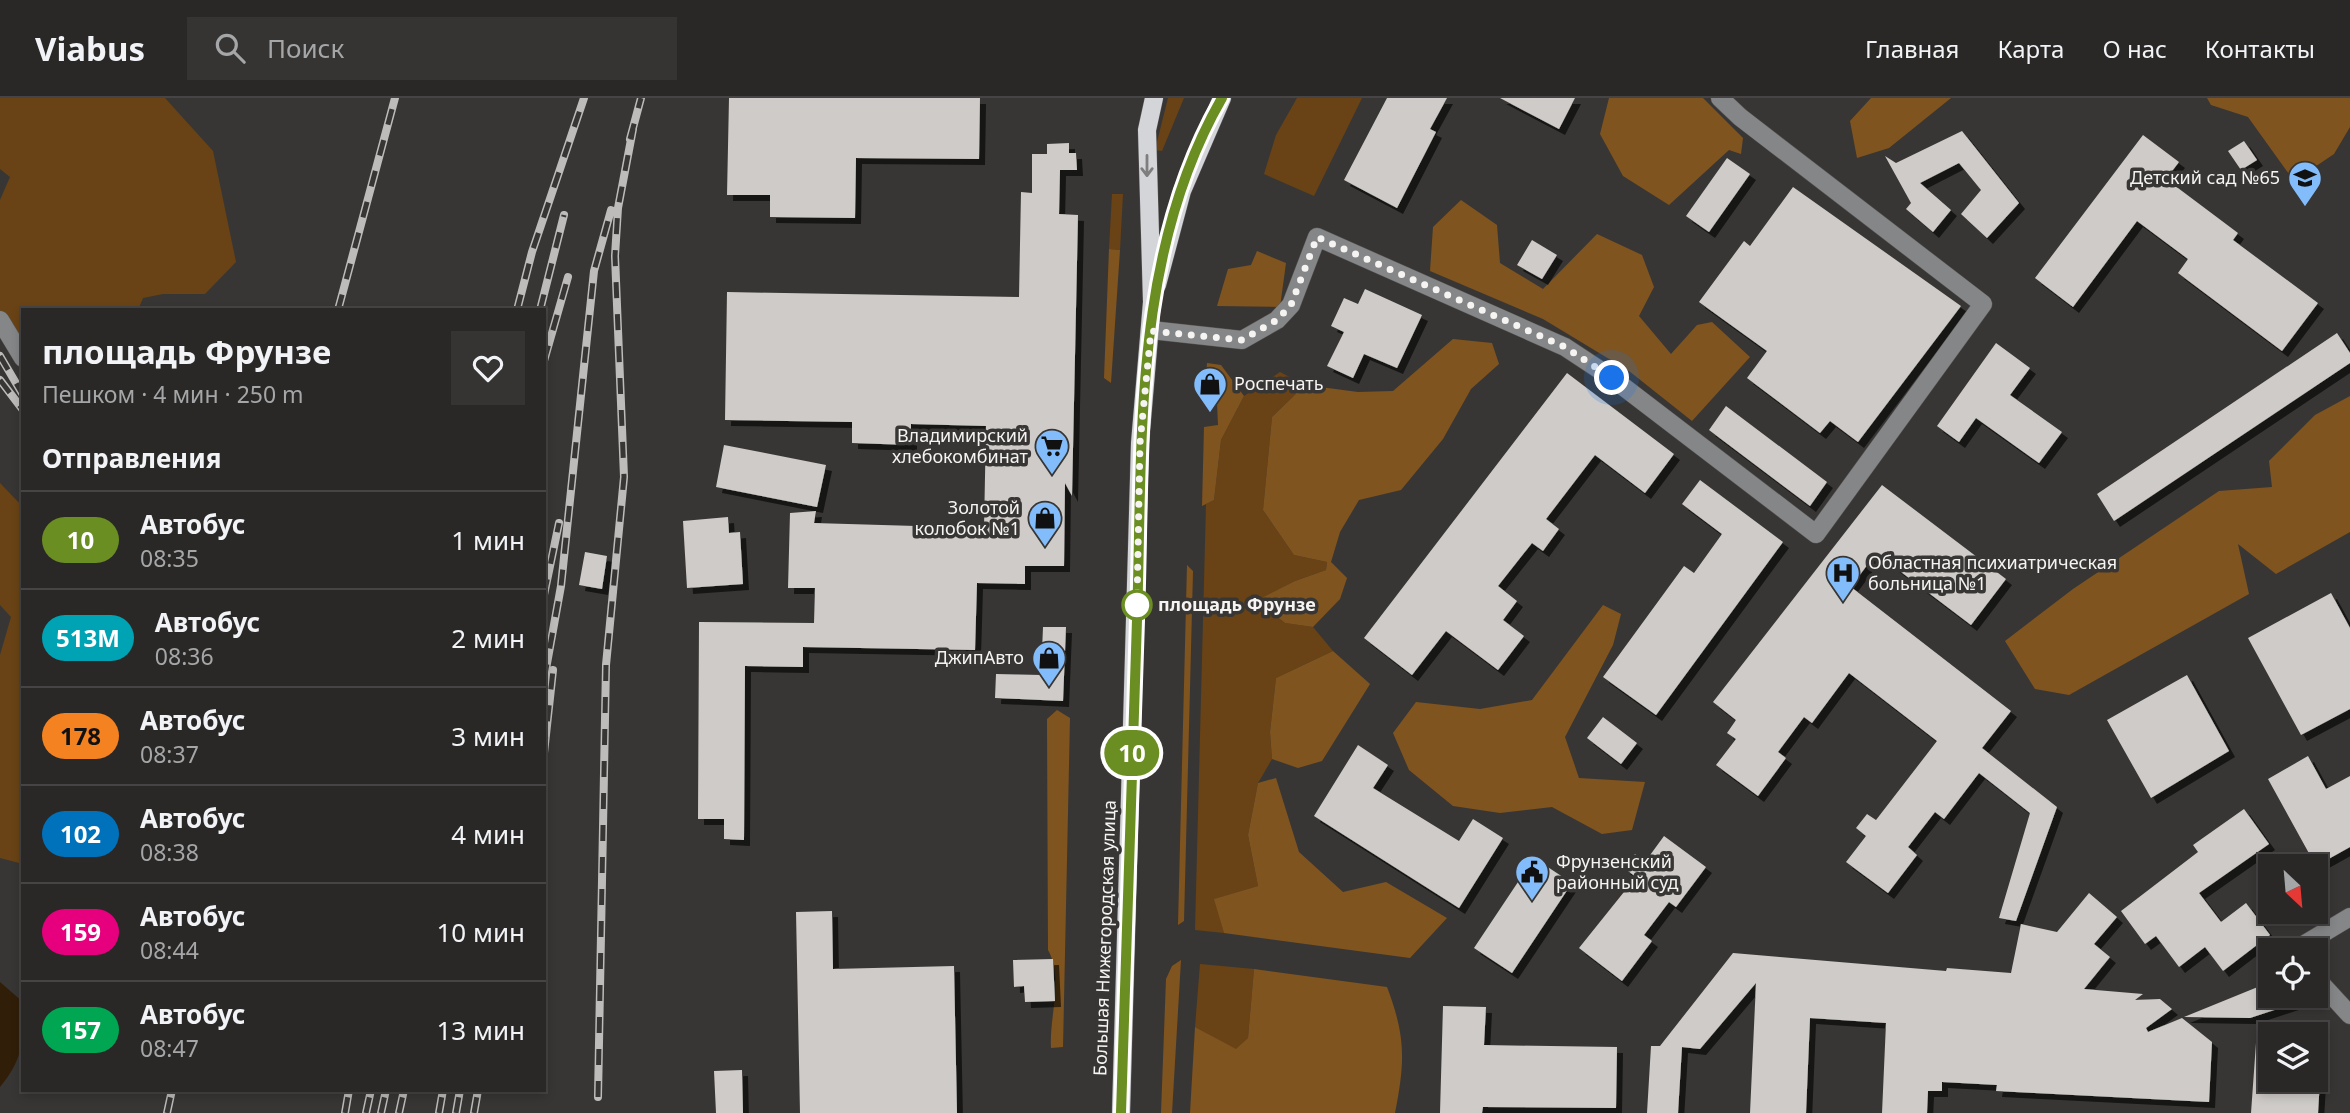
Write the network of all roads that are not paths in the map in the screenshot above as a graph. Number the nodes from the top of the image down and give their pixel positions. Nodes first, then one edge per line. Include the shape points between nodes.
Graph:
1 (1154, 98) edge
2 (1222, 98) edge
3 (1720, 98) edge
4 (1152, 302) junction
5 (0, 320) edge
6 (1151, 331) junction
7 (21, 355) edge
8 (2350, 917) edge
9 (2313, 938) edge
10 (2328, 991) edge
11 (2350, 1015) edge
12 (1121, 1113) edge

1 -> 4 main road, Большая Нижегородская улица via 1147,130
2 - 4 main road, Большая Нижегородская улица via 1182,191
3 - 6 street via 1983,304 1816,534 1565,347 1317,237 1291,305 1277,320 1242,340
4 - 6 main road, Большая Нижегородская улица
5 - 7 street
6 - 12 main road, Большая Нижегородская улица via 1140,443
8 - 9 street
10 - 11 street

